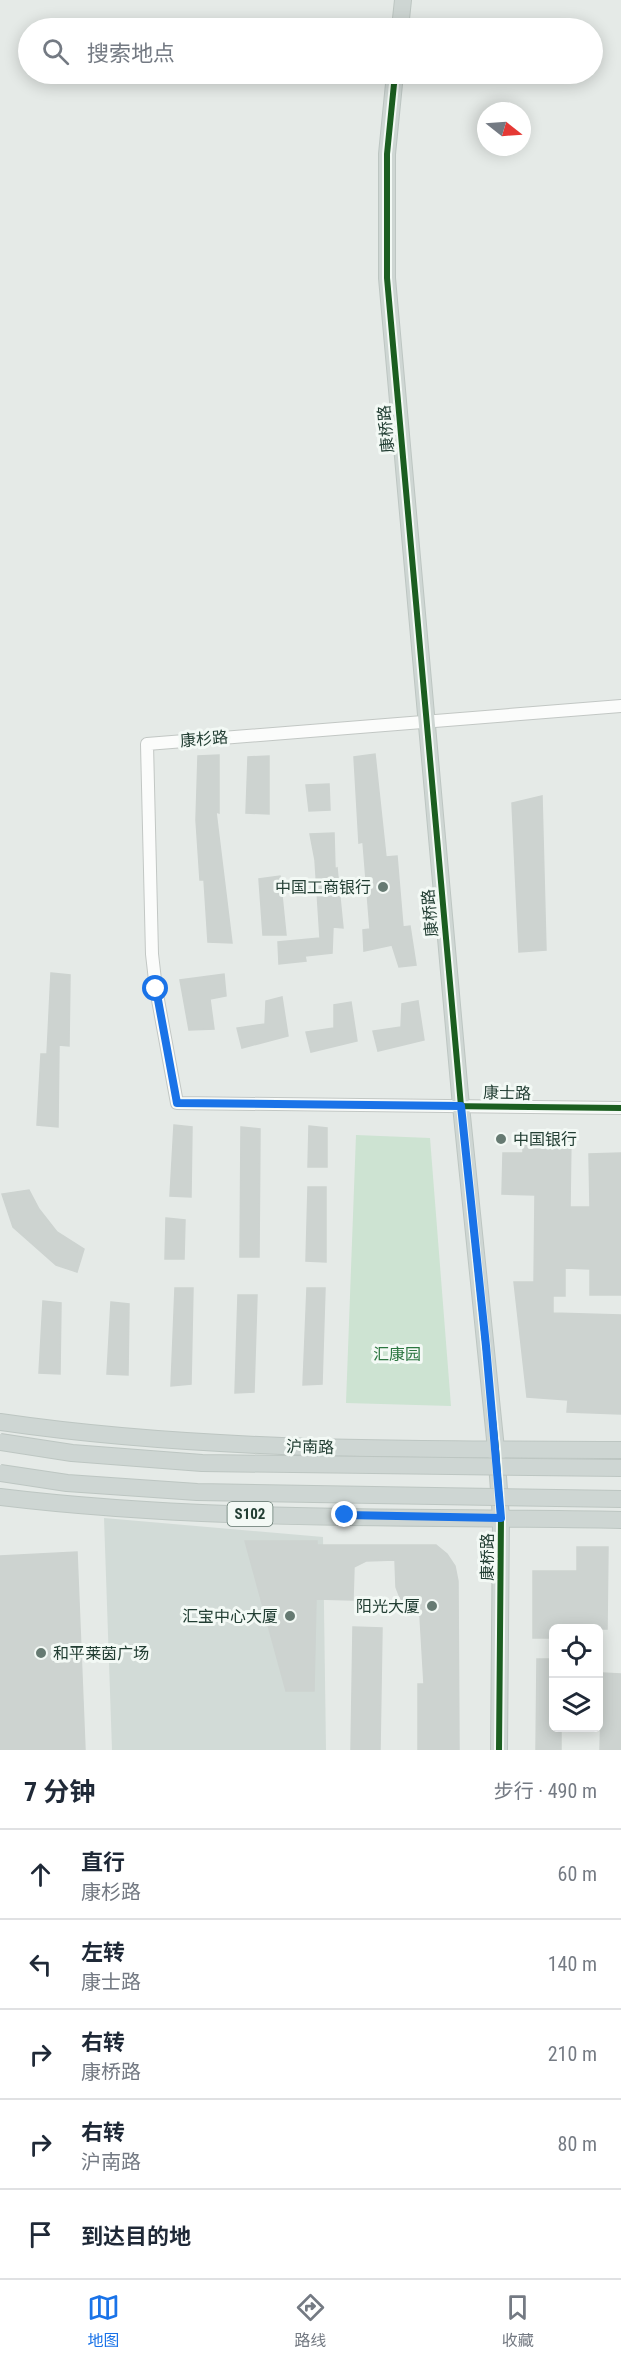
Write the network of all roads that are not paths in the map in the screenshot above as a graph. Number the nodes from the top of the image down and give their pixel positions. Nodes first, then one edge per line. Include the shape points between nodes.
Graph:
1 (403, 0) edge
2 (401, 18) edge
3 (394, 84) edge
4 (621, 706) edge
5 (426, 722) junction
6 (177, 1103) joint
7 (461, 1106) junction
8 (621, 1108) edge
9 (0, 1422) edge
10 (0, 1442) edge
11 (496, 1449) junction
12 (621, 1450) edge
13 (621, 1468) edge
14 (0, 1473) edge
15 (0, 1497) edge
16 (621, 1499) edge
17 (501, 1518) junction
18 (621, 1520) edge
19 (499, 1750) edge

1 - 2 main road
3 - 5 main road, 康桥路 via 387,165 387,278
4 - 5 street, 康杉路
5 - 6 street, 康杉路 via 147,744 152,954
5 - 7 main road, 康桥路
6 - 7 street, 康士路
7 - 8 street, 康士路
7 - 11 main road, 康桥路
9 - 11 main road, 沪南路 via 197,1443
10 - 13 main road, bridge via 72,1454 202,1463
11 - 12 main road, 沪南路
11 - 17 main road, 康桥路
14 - 16 main road, bridge via 197,1492
15 - 17 main road, S102 via 72,1506 193,1512
17 - 18 main road, S102
17 - 19 main road, 康桥路

